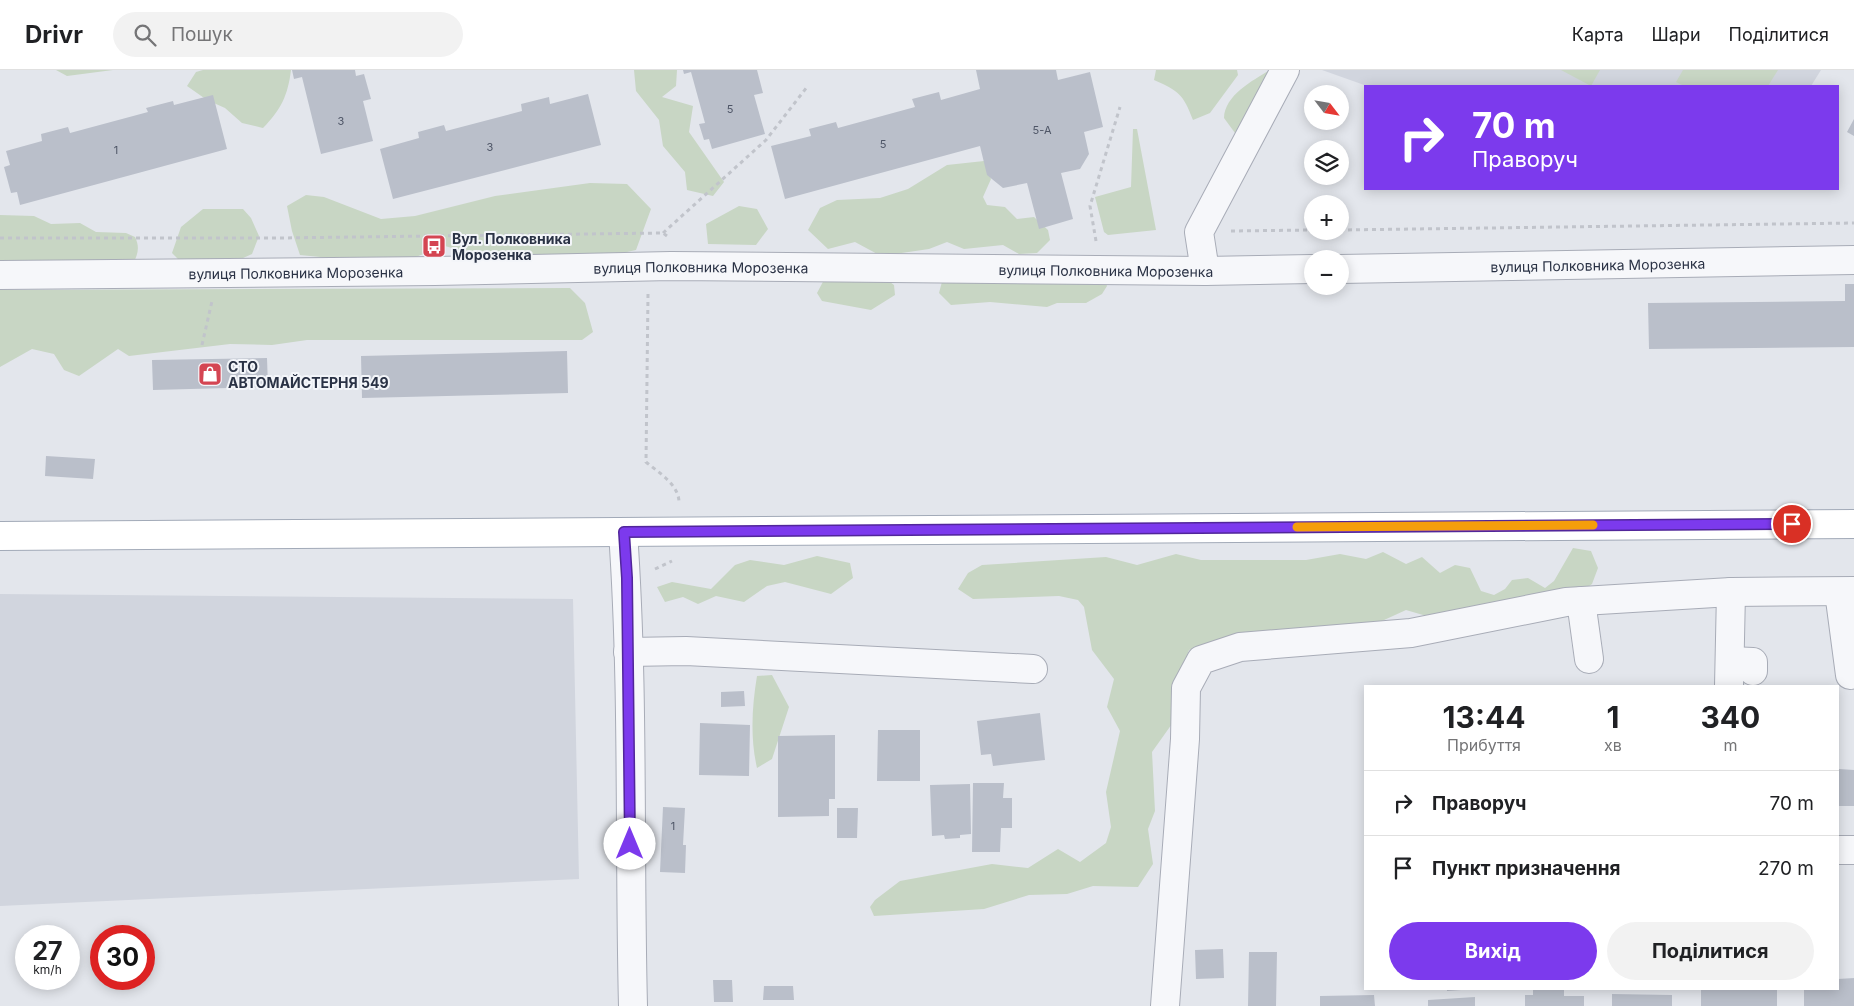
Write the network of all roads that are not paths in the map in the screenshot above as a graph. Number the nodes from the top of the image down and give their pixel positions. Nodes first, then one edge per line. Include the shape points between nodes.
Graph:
1 (1285, 70) edge
2 (1854, 260) edge
3 (1349, 268) edge
4 (1304, 269) edge
5 (1206, 271) junction
6 (0, 275) edge
7 (1854, 524) edge
8 (624, 532) junction
9 (0, 536) edge
10 (1846, 591) edge
11 (1731, 592) junction
12 (1581, 601) junction
13 (628, 652) junction
14 (1589, 659) dead end
15 (1034, 669) dead end
16 (1738, 673) edge
17 (1850, 675) dead end
18 (1839, 850) edge
19 (1854, 850) edge
20 (633, 1006) edge
21 (1165, 1006) edge

1 - 5 street via 1199,232
2 - 3 street, вулиця Полковника Морозенка
4 - 5 street, вулиця Полковника Морозенка
5 - 6 street, вулиця Полковника Морозенка via 828,267
7 - 8 main road
8 - 9 main road
8 - 13 street
10 - 11 street
10 - 17 street
11 - 12 street
11 - 16 street
12 - 14 street
12 - 21 street via 1411,633 1240,646 1201,660 1186,688
13 - 15 street via 686,651
13 - 20 street
18 - 19 street

